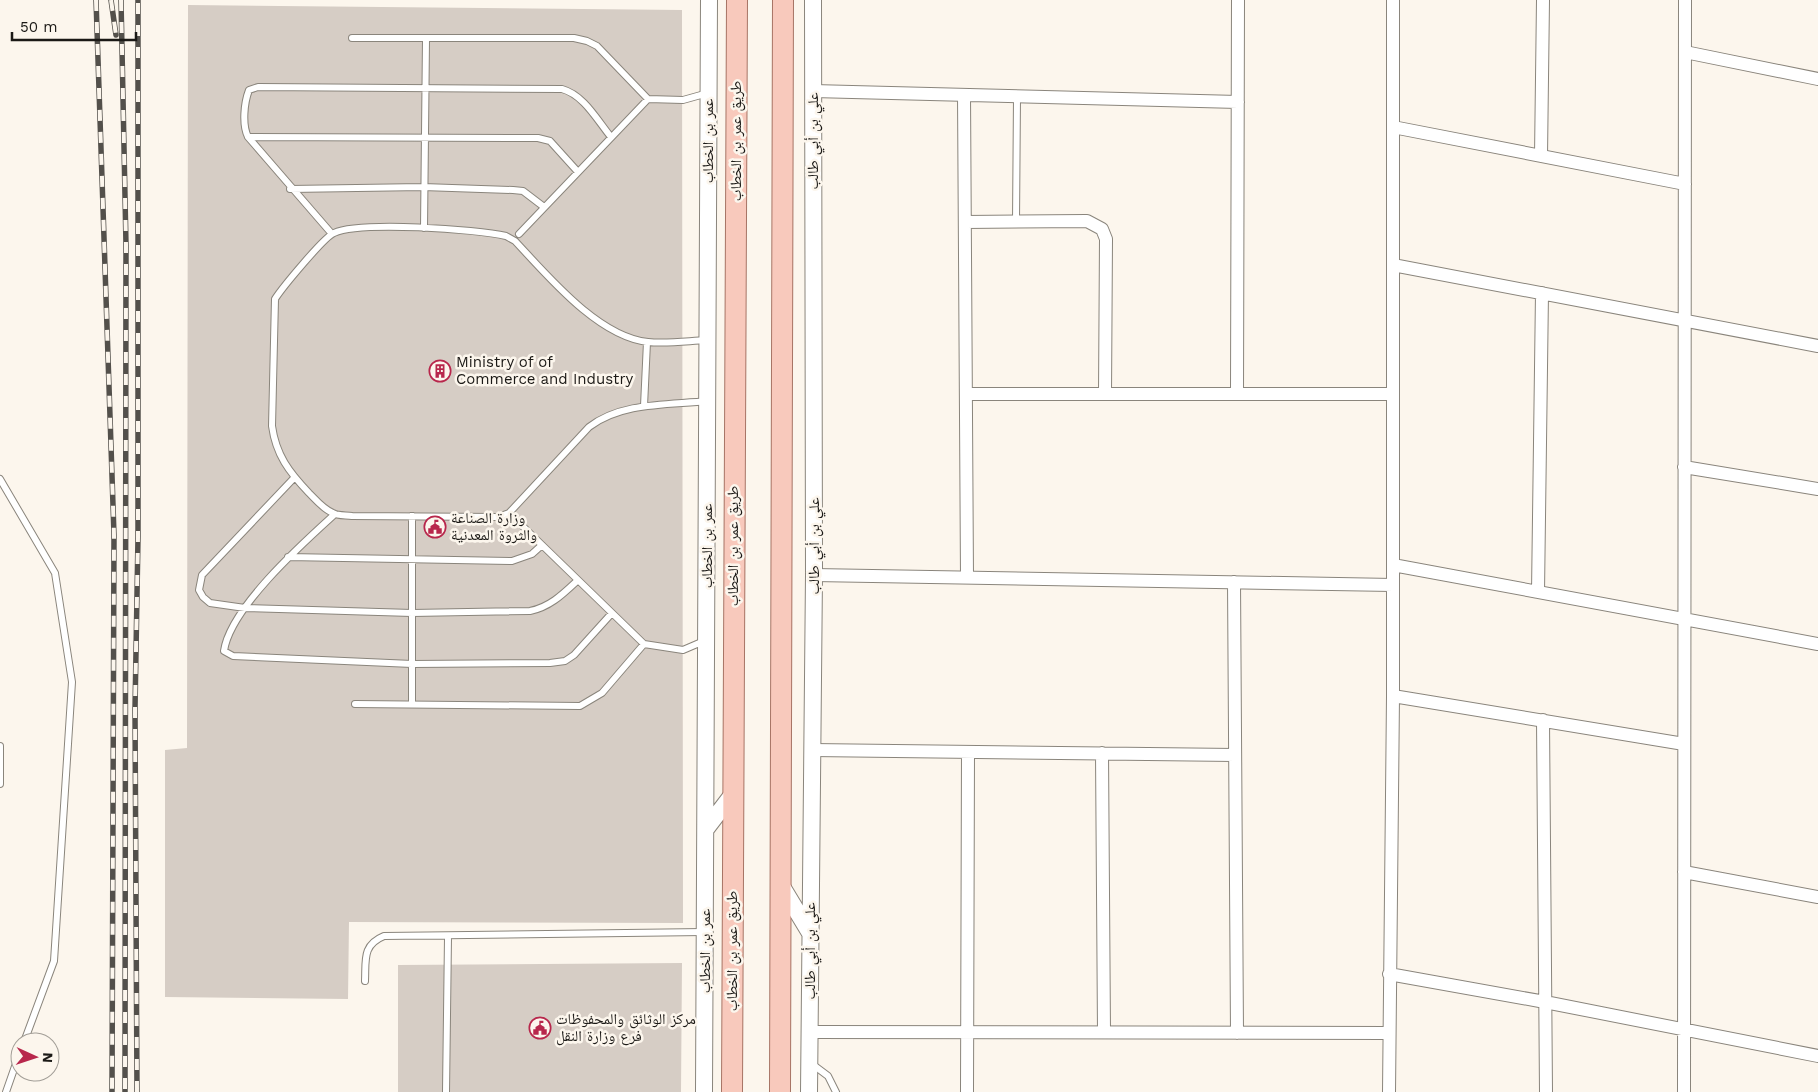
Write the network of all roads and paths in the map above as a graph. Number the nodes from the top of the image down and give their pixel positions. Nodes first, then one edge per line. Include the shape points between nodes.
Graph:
1 (737, 0) edge
2 (783, 0) edge
3 (813, 0) edge
4 (1238, 0) edge
5 (1393, 0) edge
6 (1543, 0) edge
7 (1685, 0) edge
8 (708, 2) edge
9 (352, 38) dead end
10 (426, 39) junction
11 (1685, 52) junction
12 (1818, 79) edge
13 (425, 89) junction
14 (813, 91) junction
15 (709, 93) junction
16 (964, 95) junction
17 (1017, 97) junction
18 (648, 99) junction
19 (1238, 102) junction
20 (1393, 127) junction
21 (425, 137) junction
22 (611, 137) junction
23 (248, 138) junction
24 (1541, 156) junction
25 (578, 172) junction
26 (1685, 184) junction
27 (423, 187) junction
28 (290, 189) junction
29 (544, 206) junction
30 (1016, 221) junction
31 (965, 222) junction
32 (424, 228) junction
33 (332, 234) junction
34 (518, 234) dead end
35 (1393, 265) junction
36 (1542, 293) junction
37 (1686, 320) junction
38 (707, 340) junction
39 (647, 342) junction
40 (1818, 346) edge
41 (966, 394) junction
42 (1105, 394) junction
43 (1237, 394) junction
44 (1393, 394) junction
45 (707, 401) junction
46 (644, 406) junction
47 (1684, 467) junction
48 (294, 478) junction
49 (0, 479) edge
50 (1818, 489) edge
51 (508, 513) junction
52 (335, 514) junction
53 (412, 516) junction
54 (542, 545) junction
55 (288, 557) junction
56 (412, 558) junction
57 (1393, 565) junction
58 (814, 575) junction
59 (967, 577) junction
60 (578, 580) junction
61 (1234, 582) junction
62 (1393, 585) junction
63 (1538, 592) junction
64 (245, 608) junction
65 (412, 613) junction
66 (612, 613) junction
67 (1684, 620) junction
68 (707, 639) junction
69 (644, 644) junction
70 (1818, 644) edge
71 (412, 664) junction
72 (1394, 696) junction
73 (412, 703) junction
74 (355, 704) dead end
75 (1543, 720) junction
76 (1684, 744) junction
77 (0, 746) edge
78 (812, 750) junction
79 (968, 752) junction
80 (1102, 753) junction
81 (1235, 754) junction
82 (1, 758) edge
83 (0, 784) edge
84 (732, 795) junction
85 (706, 829) junction
86 (1684, 872) junction
87 (781, 885) junction
88 (1818, 897) edge
89 (705, 932) junction
90 (810, 933) junction
91 (448, 937) junction
92 (1389, 974) junction
93 (365, 981) dead end
94 (1545, 1002) junction
95 (1684, 1030) junction
96 (28, 1032) edge
97 (810, 1032) junction
98 (967, 1032) junction
99 (1104, 1032) junction
100 (1237, 1033) junction
101 (1388, 1033) junction
102 (1818, 1056) edge
103 (810, 1063) junction
104 (446, 1092) edge
105 (704, 1092) edge
106 (732, 1092) edge
107 (780, 1092) edge
108 (809, 1092) edge
109 (836, 1092) edge
110 (967, 1092) edge
111 (1389, 1092) edge
112 (1546, 1092) edge
113 (1684, 1092) edge

1 - 84 main road, طريق عمر بن الخطاب
2 - 87 main road
3 - 14 street, علي بن أبي طالب
4 - 19 street
5 - 20 street
6 - 24 street
7 - 11 street
8 - 15 street, عمر بن الخطاب
9 - 10 lane
10 - 13 lane
10 - 18 lane via 574,38 587,41 597,46
11 - 12 street
11 - 26 street
13 - 21 lane
13 - 22 lane via 562,89 581,99
13 - 23 lane via 258,87 249,90 246,99
14 - 16 street
14 - 58 street, علي بن أبي طالب
15 - 18 lane via 683,100
15 - 38 street, عمر بن الخطاب
16 - 17 street
16 - 31 street
17 - 19 street
17 - 30 lane
18 - 22 lane
19 - 43 street
20 - 24 street
20 - 35 street
21 - 23 lane
21 - 25 lane via 538,138 550,141
21 - 27 lane
22 - 25 lane
23 - 28 lane
24 - 26 street
25 - 29 lane
26 - 37 street
27 - 28 lane
27 - 29 lane via 523,191
27 - 32 lane
28 - 33 lane
29 - 34 lane
30 - 31 street
30 - 42 street via 1087,221 1097,225 1105,234
31 - 41 street
32 - 33 lane via 350,229
32 - 39 lane via 506,236 515,241 558,287 587,312 625,335
33 - 48 lane via 276,299 272,426 278,453
35 - 36 street
35 - 44 street
36 - 37 street
36 - 63 street
37 - 40 street
37 - 47 street
38 - 39 lane
38 - 45 street, عمر بن الخطاب
39 - 46 lane
41 - 42 street
41 - 59 street
42 - 43 street
43 - 44 street
44 - 57 street
45 - 46 lane
45 - 68 street, عمر بن الخطاب
46 - 51 lane via 598,419
47 - 50 street
47 - 67 street
48 - 52 lane via 324,508
48 - 64 lane via 199,582 199,590 210,603
49 - 96 lane via 55,573 72,682 54,961
51 - 53 lane via 498,517
51 - 54 lane
52 - 53 lane
52 - 55 lane
53 - 56 lane
54 - 56 lane via 532,554 512,561
54 - 60 lane
55 - 56 lane
55 - 64 lane
56 - 65 lane
57 - 62 street
57 - 63 street
58 - 59 street
58 - 78 street, علي بن أبي طالب
59 - 61 street
60 - 65 lane via 553,602 530,611
60 - 66 lane
61 - 62 street
61 - 81 street
62 - 72 street
63 - 67 street
64 - 65 lane
64 - 71 lane via 226,639 224,651 234,656
65 - 71 lane
66 - 69 lane
66 - 71 lane via 565,661
67 - 70 street
67 - 76 street
68 - 69 lane via 683,650
68 - 85 street, عمر بن الخطاب
69 - 73 lane via 602,693 580,706
71 - 73 lane
72 - 75 street
72 - 92 street
73 - 74 lane
75 - 76 street
75 - 94 street
76 - 86 street
77 - 82 lane
78 - 79 street
78 - 90 street, علي بن أبي طالب
79 - 80 street
79 - 98 street
80 - 81 street
80 - 99 street
81 - 100 street
82 - 83 lane
84 - 85 street
84 - 106 main road, طريق عمر بن الخطاب
85 - 89 street, عمر بن الخطاب
86 - 88 street
86 - 95 street
87 - 90 street
87 - 107 main road
89 - 91 lane
89 - 105 street, عمر بن الخطاب
90 - 97 street, علي بن أبي طالب
91 - 93 lane via 384,936 373,940 367,951
91 - 104 lane
92 - 94 street
92 - 101 street
94 - 95 street
94 - 112 street
95 - 102 street
95 - 113 street
97 - 98 street
97 - 103 street, علي بن أبي طالب
98 - 99 street
98 - 110 street
99 - 100 street
100 - 101 street
101 - 111 street
103 - 108 street, علي بن أبي طالب
103 - 109 lane via 828,1076

